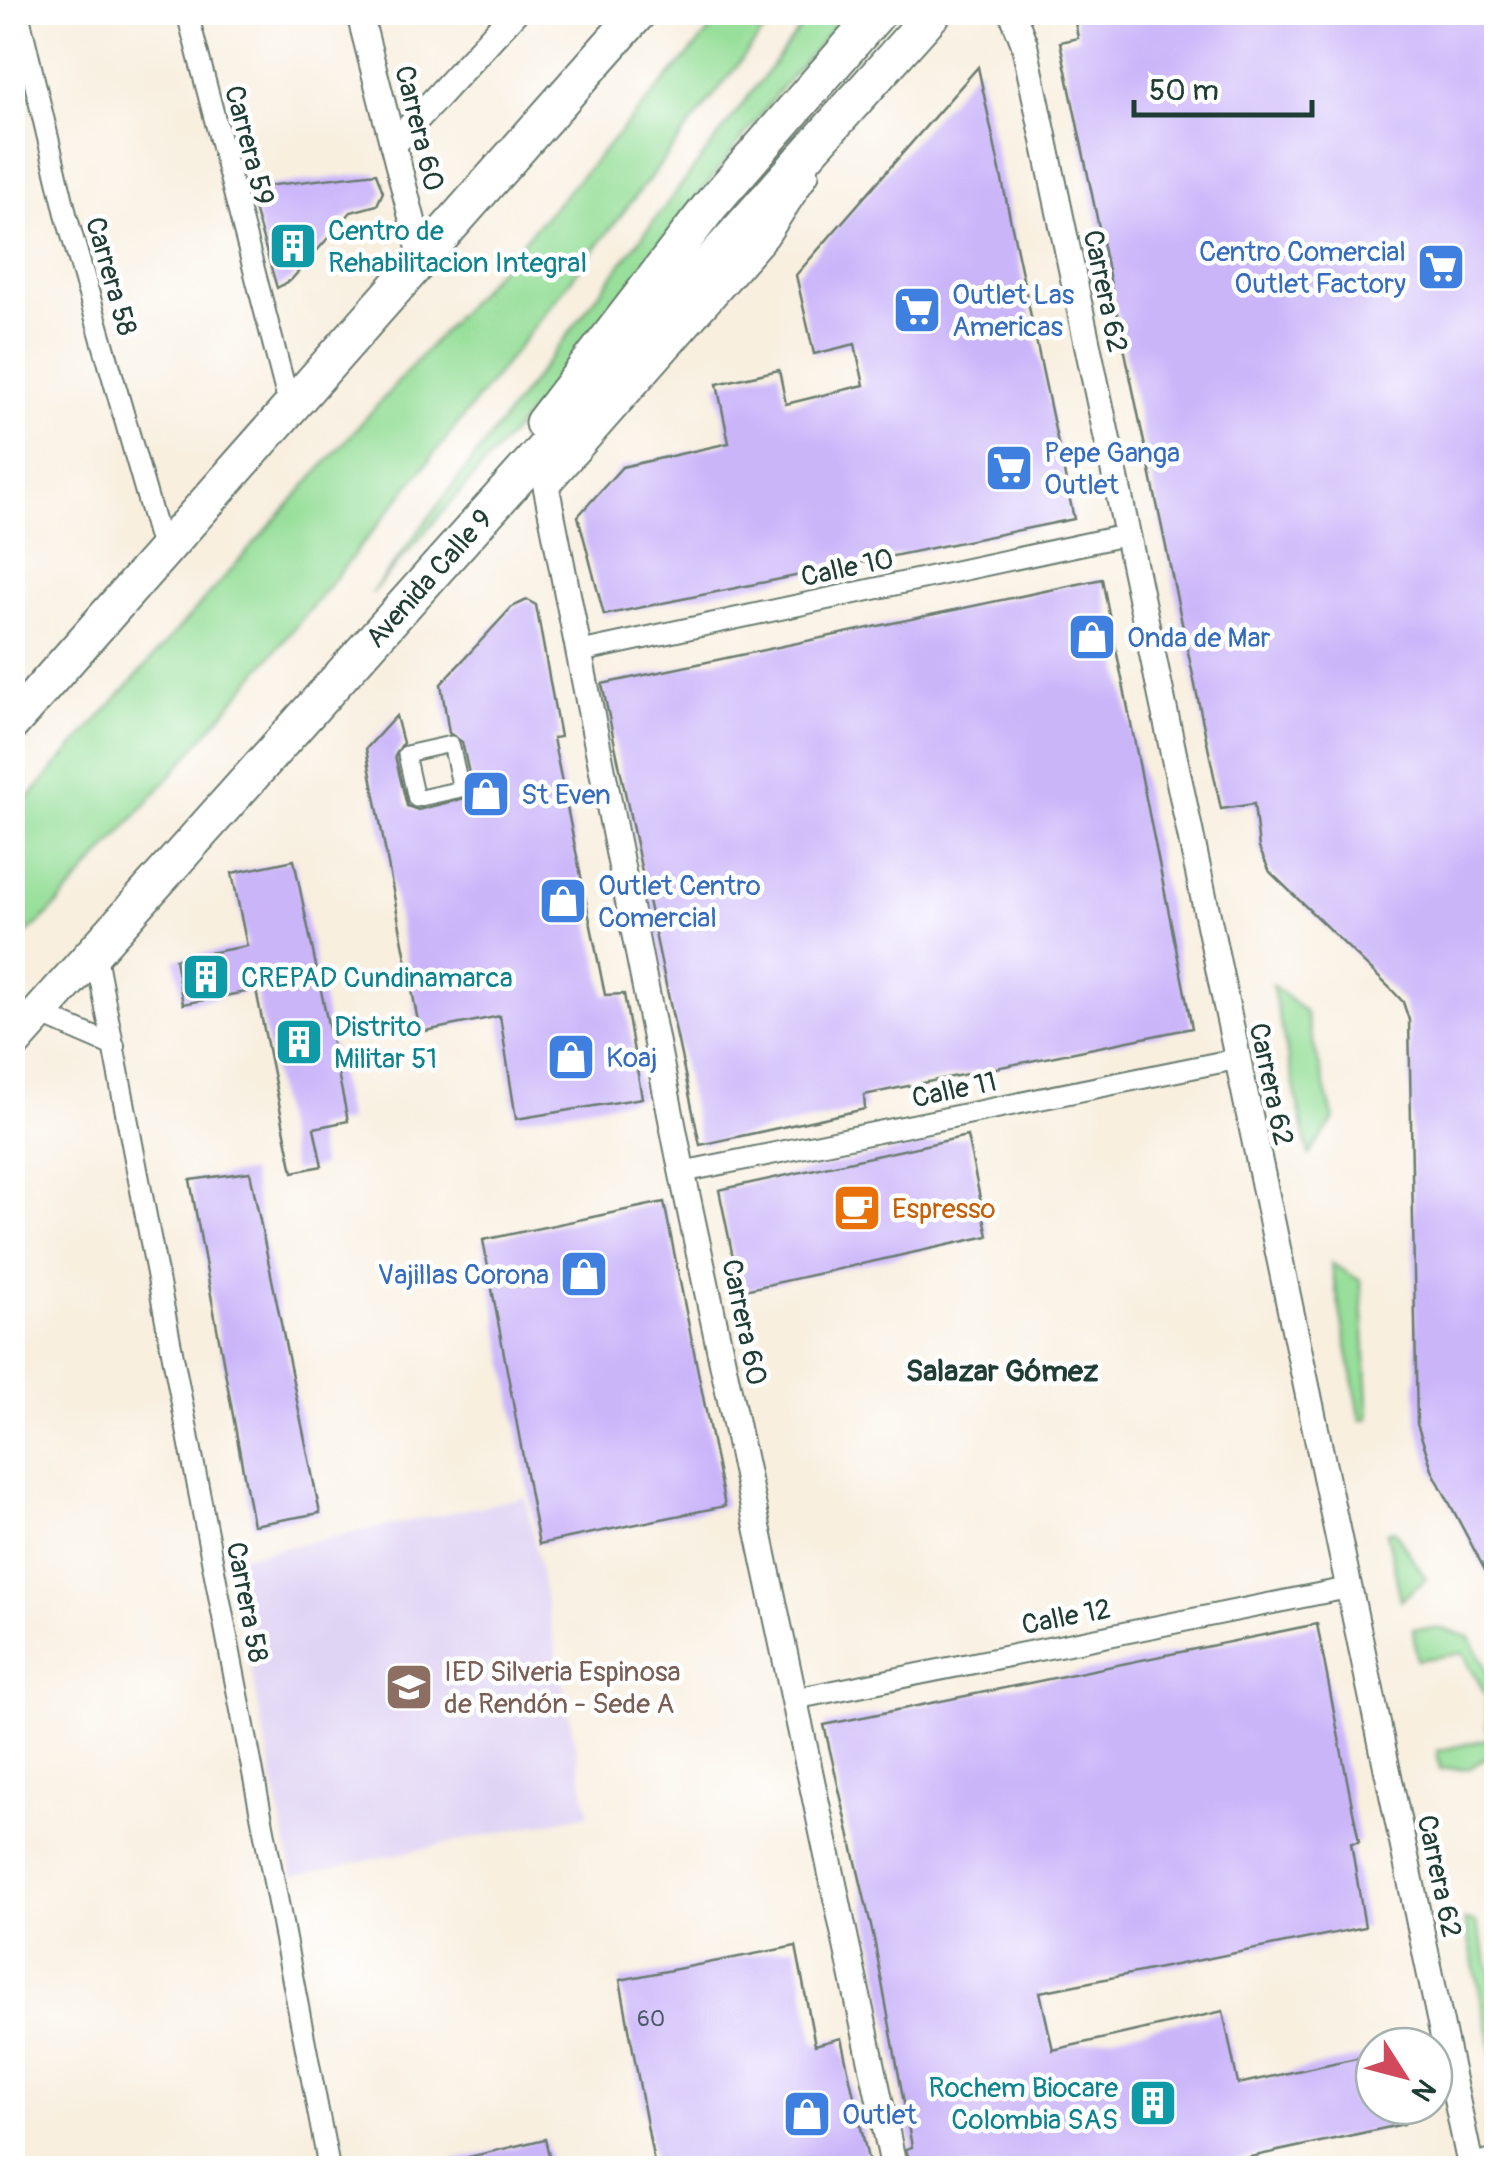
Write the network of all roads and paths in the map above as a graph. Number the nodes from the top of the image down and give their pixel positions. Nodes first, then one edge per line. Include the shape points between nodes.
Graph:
1 (18, 12) edge
2 (187, 12) edge
3 (359, 12) edge
4 (515, 12) edge
5 (639, 12) edge
6 (879, 12) edge
7 (934, 12) edge
8 (1012, 12) edge
9 (846, 112) junction
10 (393, 145) junction
11 (422, 258) junction
12 (290, 408) junction
13 (546, 486) junction
14 (1126, 535) junction
15 (163, 552) junction
16 (430, 577) junction
17 (579, 652) junction
18 (12, 723) edge
19 (96, 951) junction
20 (40, 1014) junction
21 (12, 1044) edge
22 (114, 1046) junction
23 (1236, 1059) junction
24 (682, 1172) junction
25 (1348, 1588) junction
26 (794, 1699) junction
27 (1496, 2164) edge
28 (329, 2168) edge
29 (894, 2168) edge
30 (1475, 2168) edge

1 - 15 street, Carrera 58 via 67,218
2 - 12 street, Carrera 59
3 - 10 street, Carrera 60
4 - 10 street
5 - 11 highway
6 - 16 highway via 620,317
7 - 9 highway, Avenida Calle 9
8 - 14 street, Carrera 62
9 - 13 street, Avenida Calle 9 via 766,236
9 - 16 highway, Avenida Calle 9
10 - 11 street, Carrera 60
11 - 12 highway
12 - 15 highway
13 - 16 highway
13 - 17 street, Carrera 60
14 - 17 street, Calle 10
14 - 23 street, Carrera 62
15 - 18 highway
16 - 19 highway, Avenida Calle 9
17 - 24 street, Carrera 60
19 - 20 highway, Avenida Calle 9
19 - 22 street, Carrera 58
20 - 21 highway, Avenida Calle 9
20 - 22 street
22 - 28 street, Carrera 58
23 - 24 street, Calle 11
23 - 25 street, Carrera 62
24 - 26 street, Carrera 60
25 - 26 street, Calle 12
25 - 30 street, Carrera 62
26 - 29 street, Carrera 60
27 - 30 main road

